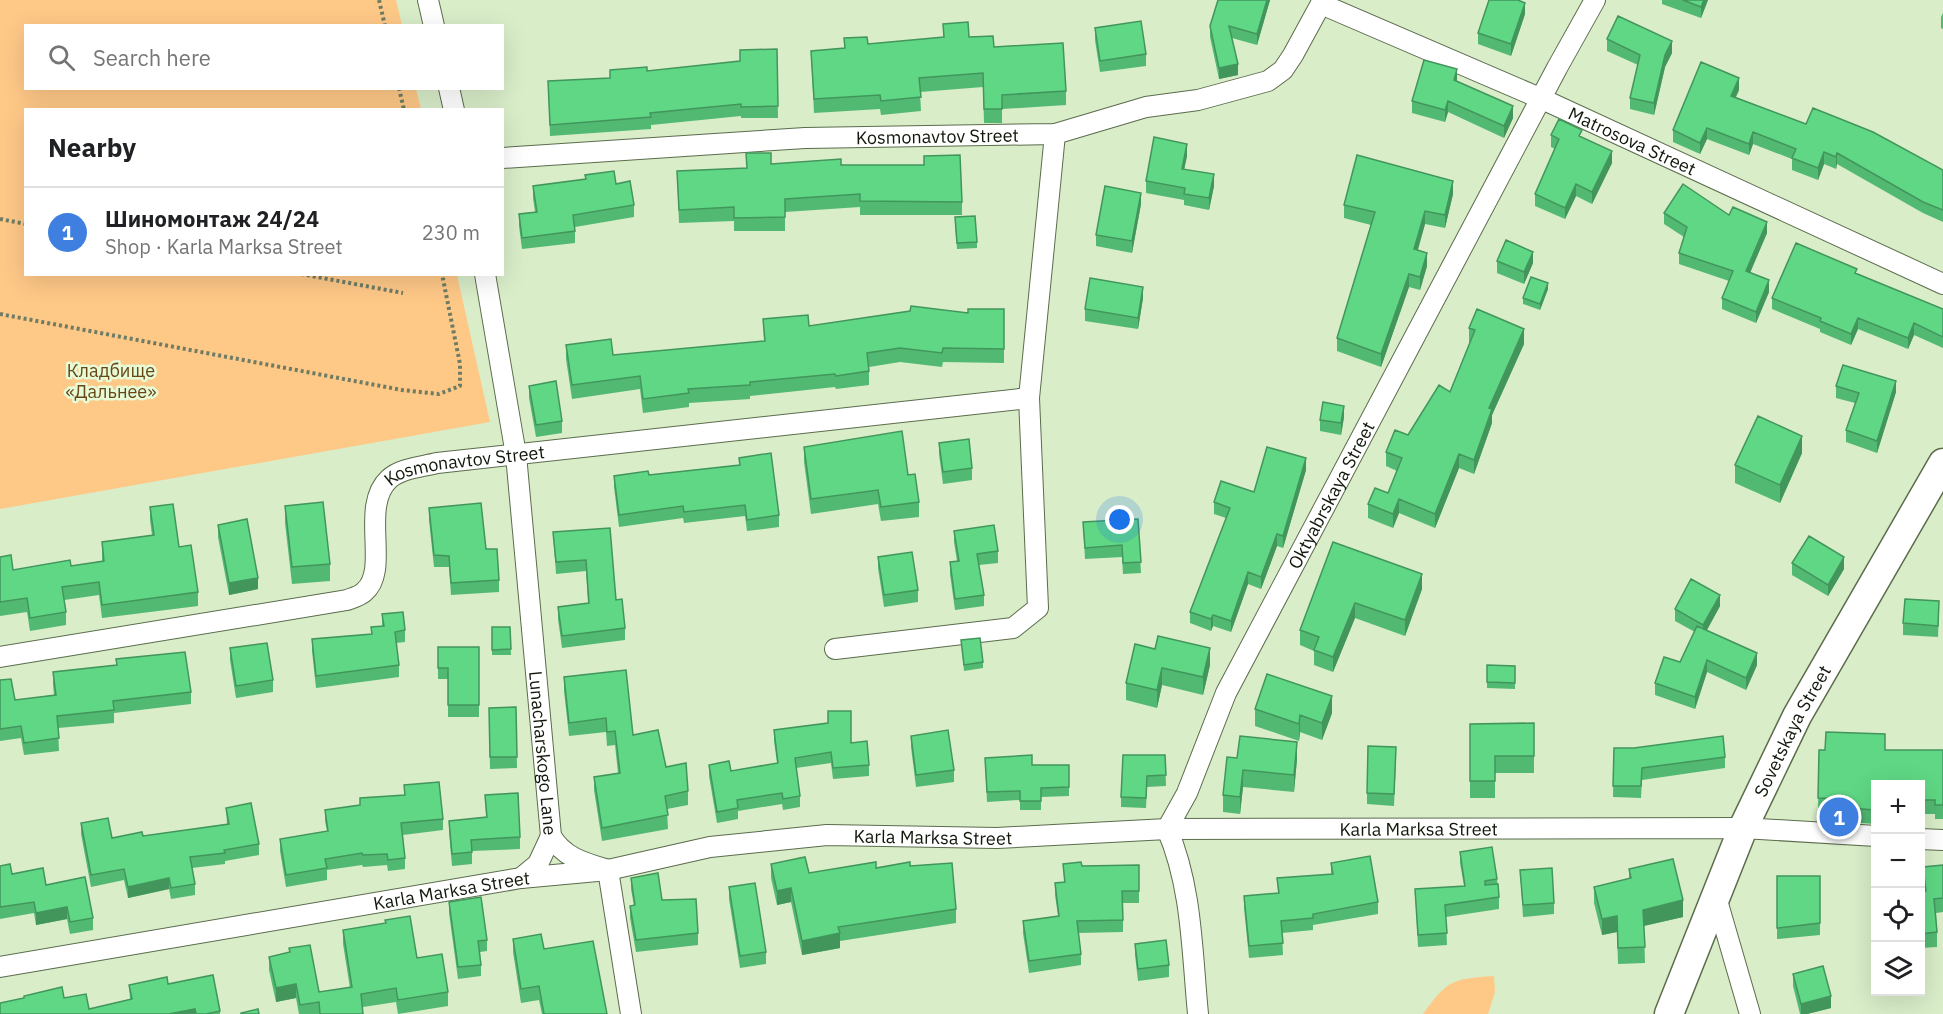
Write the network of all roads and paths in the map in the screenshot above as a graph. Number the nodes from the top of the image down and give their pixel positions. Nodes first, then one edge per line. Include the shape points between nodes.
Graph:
1 (379, 0) edge
2 (428, 0) edge
3 (1595, 0) edge
4 (1322, 2) edge
5 (385, 24) edge
6 (434, 24) edge
7 (399, 90) edge
8 (449, 90) edge
9 (1542, 99) junction
10 (404, 108) edge
11 (454, 108) edge
12 (1055, 134) junction
13 (504, 158) edge
14 (0, 219) edge
15 (24, 224) edge
16 (312, 276) edge
17 (442, 276) edge
18 (485, 276) edge
19 (1943, 284) edge
20 (403, 293) dead end
21 (0, 314) edge
22 (1029, 398) junction
23 (516, 455) junction
24 (1943, 463) edge
25 (836, 649) dead end
26 (0, 657) edge
27 (1167, 828) junction
28 (1743, 828) junction
29 (551, 836) junction
30 (1871, 836) edge
31 (1925, 839) edge
32 (1943, 840) edge
33 (608, 870) junction
34 (521, 878) junction
35 (1716, 897) junction
36 (0, 967) edge
37 (631, 1014) edge
38 (1198, 1014) edge
39 (1669, 1014) edge
40 (1750, 1014) edge

1 - 5 path
2 - 6 street
3 - 9 street, Oktyabrskaya Street
4 - 9 street, Matrosova Street
4 - 12 street, Kosmonavtov Street via 1293,55 1268,81 1198,100 1146,107
7 - 10 path
8 - 11 street
9 - 19 street, Matrosova Street
9 - 27 street, Oktyabrskaya Street via 1227,693 1187,793
12 - 13 street, Kosmonavtov Street via 805,138
12 - 22 street
14 - 15 path
16 - 20 path
17 - 21 path via 460,364 460,386 439,394
18 - 23 street, Lunacharskogo Lane
22 - 23 street, Kosmonavtov Street
22 - 25 street via 1038,608 1013,628
23 - 26 street, Kosmonavtov Street via 437,463 389,479 379,497 374,519 374,578 364,592 347,600
23 - 29 street, Lunacharskogo Lane
24 - 28 street, Sovetskaya Street via 1797,716
27 - 28 street, Karla Marksa Street
27 - 33 street, Karla Marksa Street via 997,838 827,835 710,847
27 - 38 street via 1180,858
28 - 30 street, Karla Marksa Street
28 - 35 street, Sovetskaya Street
29 - 33 street, Lunacharskogo Lane via 557,847 573,858
29 - 34 street via 538,864
31 - 32 street
33 - 34 street, Karla Marksa Street
33 - 37 street
34 - 36 street, Karla Marksa Street
35 - 39 street, Sovetskaya Street
35 - 40 street

